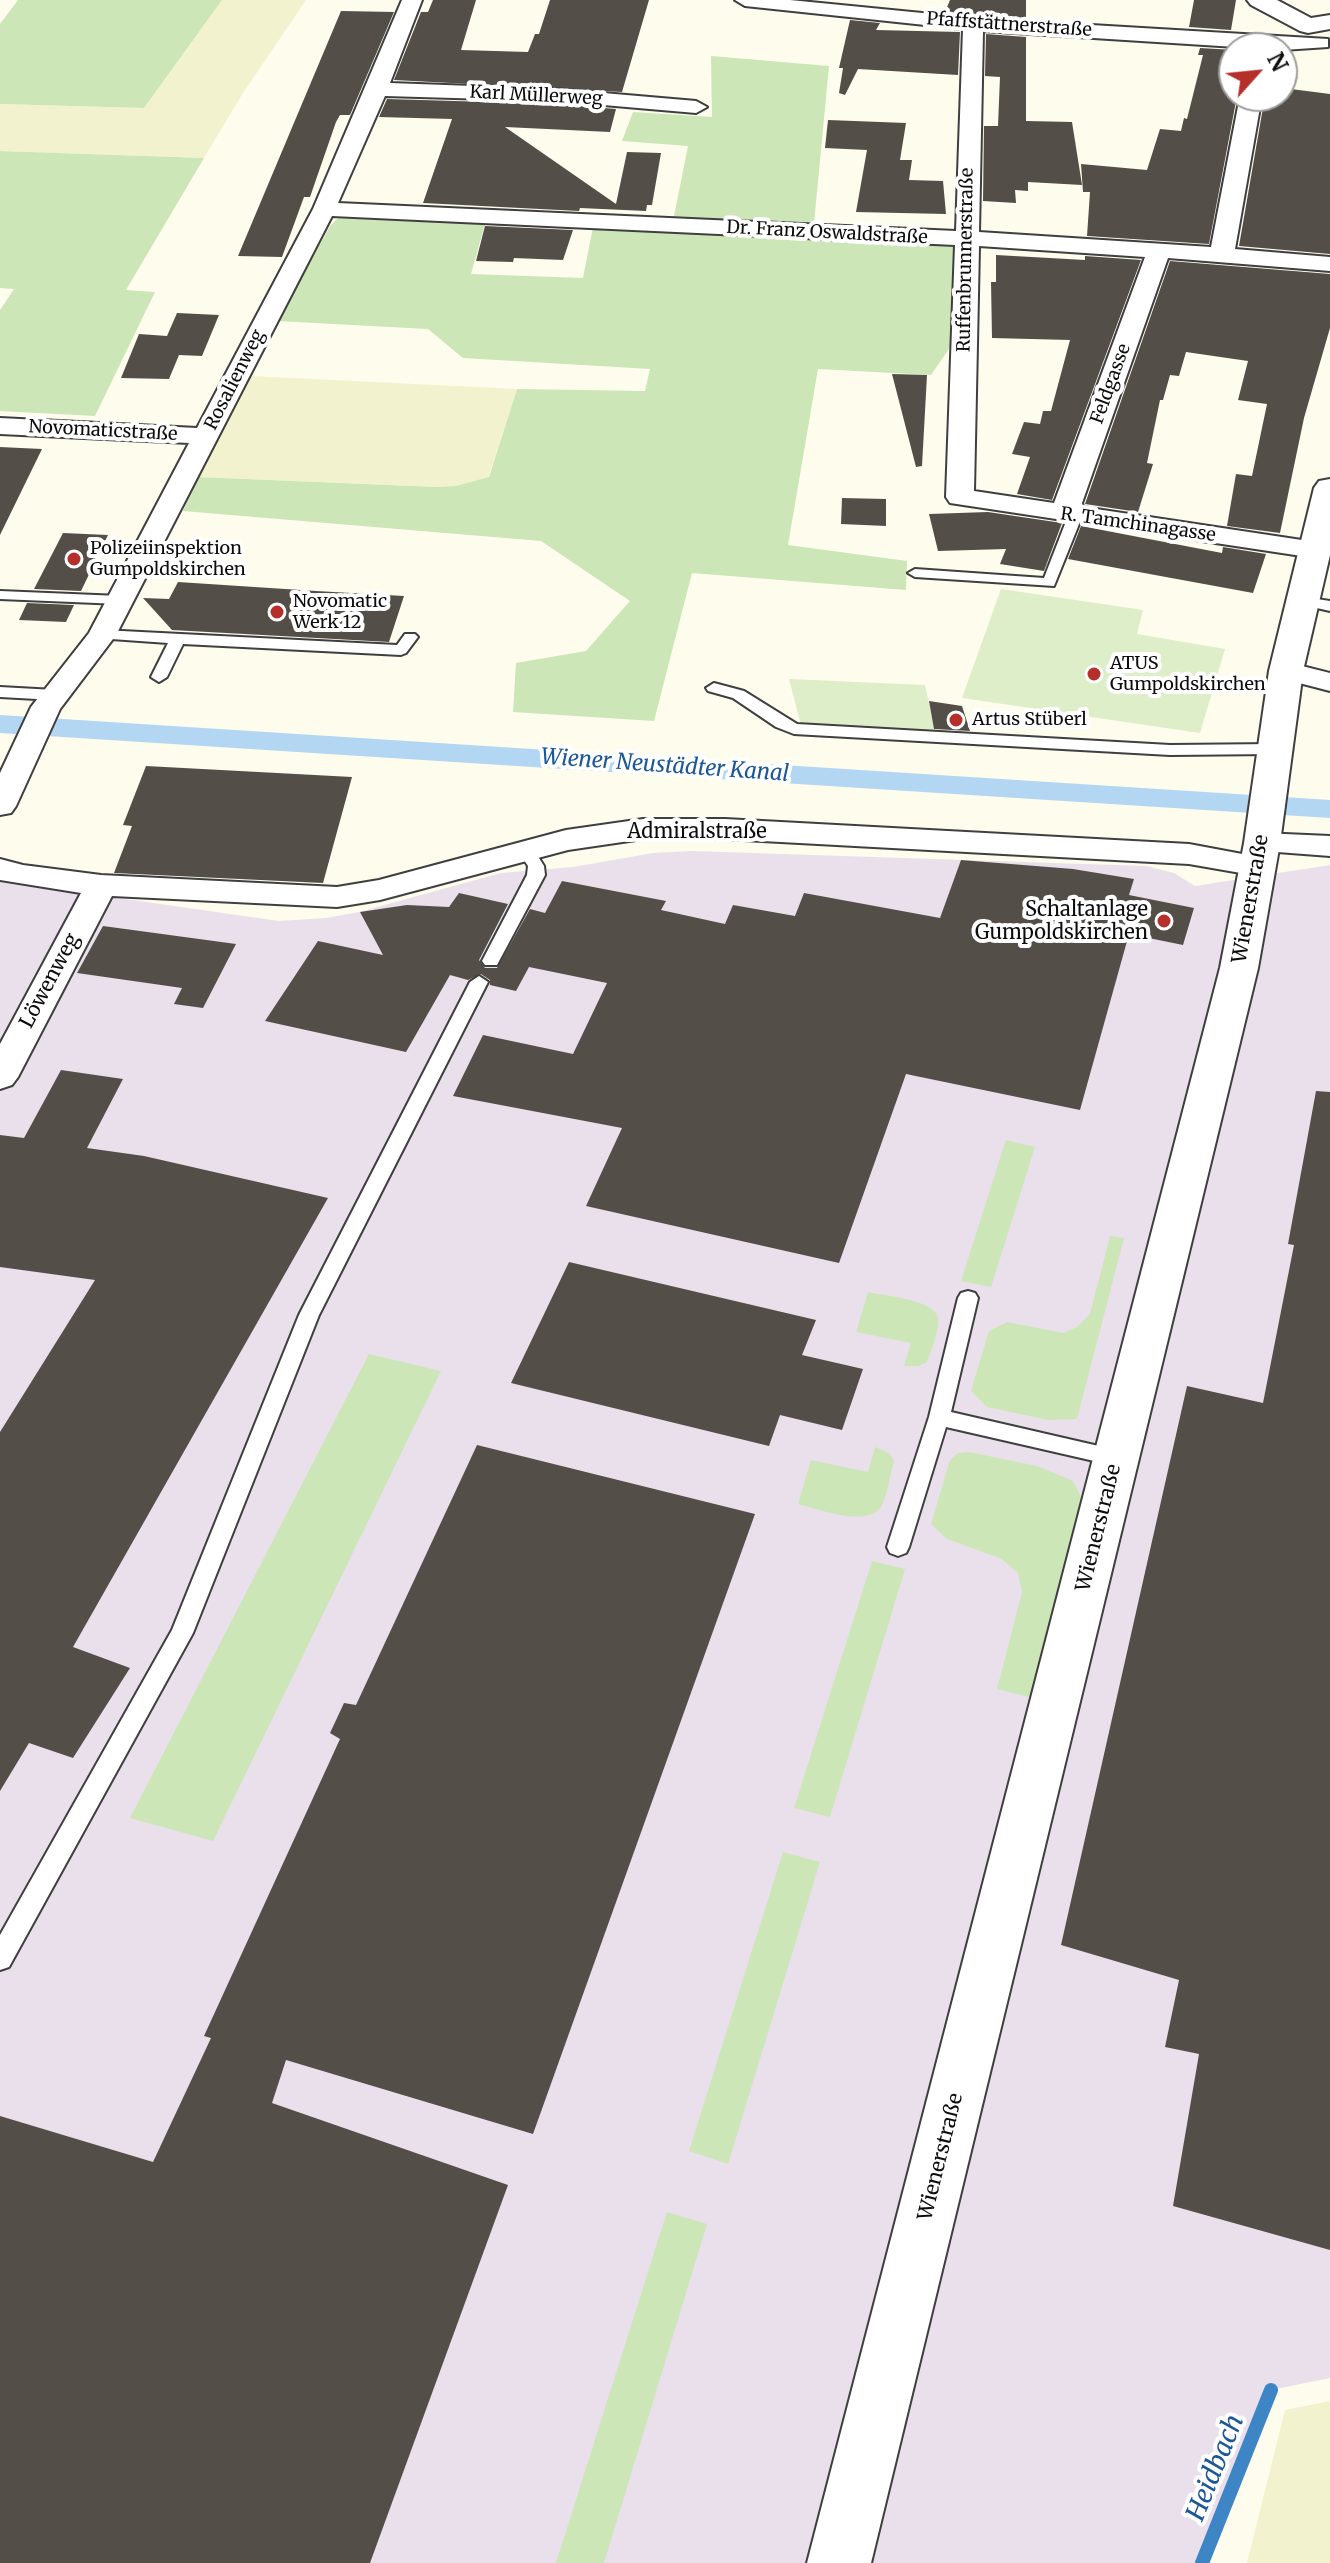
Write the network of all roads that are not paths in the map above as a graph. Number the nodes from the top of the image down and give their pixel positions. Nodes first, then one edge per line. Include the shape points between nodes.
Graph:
1 (412, 0) edge
2 (745, 0) edge
3 (1259, 0) edge
4 (1275, 0) edge
5 (830, 6) edge
6 (973, 24) junction
7 (1321, 32) edge
8 (1298, 37) edge
9 (1218, 41) edge
10 (377, 89) junction
11 (696, 107) dead end
12 (1248, 112) edge
13 (324, 209) junction
14 (967, 240) junction
15 (1158, 252) junction
16 (1222, 254) junction
17 (1330, 264) edge
18 (0, 426) edge
19 (206, 436) junction
20 (1330, 488) edge
21 (960, 497) joint
22 (1071, 515) junction
23 (1315, 550) junction
24 (915, 573) dead end
25 (0, 595) edge
26 (120, 600) junction
27 (1317, 603) edge
28 (102, 635) junction
29 (410, 637) dead end
30 (177, 641) junction
31 (1286, 671) junction
32 (159, 677) dead end
33 (1330, 682) edge
34 (714, 688) dead end
35 (0, 692) edge
36 (49, 704) junction
37 (0, 806) edge
38 (1266, 813) junction
39 (1330, 846) edge
40 (526, 851) junction
41 (0, 869) edge
42 (101, 885) junction
43 (491, 961) dead end
44 (479, 982) dead end
45 (9, 1040) edge
46 (0, 1077) edge
47 (968, 1298) dead end
48 (939, 1417) junction
49 (1116, 1458) junction
50 (898, 1547) dead end
51 (0, 1959) edge
52 (839, 2563) edge

1 - 10 street, Rosalienweg
2 - 5 street, Pfaffstättnerstraße
3 - 7 street
4 - 7 street
5 - 6 street, Pfaffstättnerstraße
6 - 9 street, Pfaffstättnerstraße
6 - 14 street, Ruffenbrunnerstraße
7 - 8 street, Pfaffstättnerstraße
10 - 11 street, Karl Müllerweg via 557,95
10 - 13 street, Rosalienweg
12 - 16 street
13 - 14 street, Dr. Franz Oswaldstraße
13 - 19 street, Rosalienweg
14 - 15 street, Dr. Franz Oswaldstraße
14 - 21 street, Ruffenbrunnerstraße
15 - 16 street, Dr. Franz Oswaldstraße
15 - 22 street, Feldgasse via 1068,503
16 - 17 street, Dr. Franz Oswaldstraße
18 - 19 street, Novomaticstraße
19 - 26 street, Rosalienweg
20 - 23 street, Wienerstraße
21 - 22 street, R. Tamchinagasse
22 - 23 street, R. Tamchinagasse
22 - 24 lane via 1049,583
23 - 27 street, Wienerstraße
25 - 26 lane
26 - 28 street, Rosalienweg
27 - 31 street, Wienerstraße
28 - 30 lane
28 - 36 street, Rosalienweg
29 - 30 lane via 401,650
30 - 32 lane
31 - 33 street
31 - 38 street, Wienerstraße
34 - 38 lane via 739,692 777,724 794,729 1170,750
35 - 36 lane
36 - 37 street, Rosalienweg
38 - 39 street, Admiralstraße
38 - 40 street, Admiralstraße via 1189,854 725,829 643,829
38 - 49 street, Wienerstraße via 1239,968
40 - 42 street, Admiralstraße via 337,897
40 - 43 lane via 536,875
41 - 42 street, Admiralstraße
42 - 45 street, Löwenweg
44 - 51 lane via 309,1315 182,1633
45 - 46 street, Löwenweg
47 - 48 lane
48 - 49 lane
48 - 50 lane
49 - 52 street, Wienerstraße

